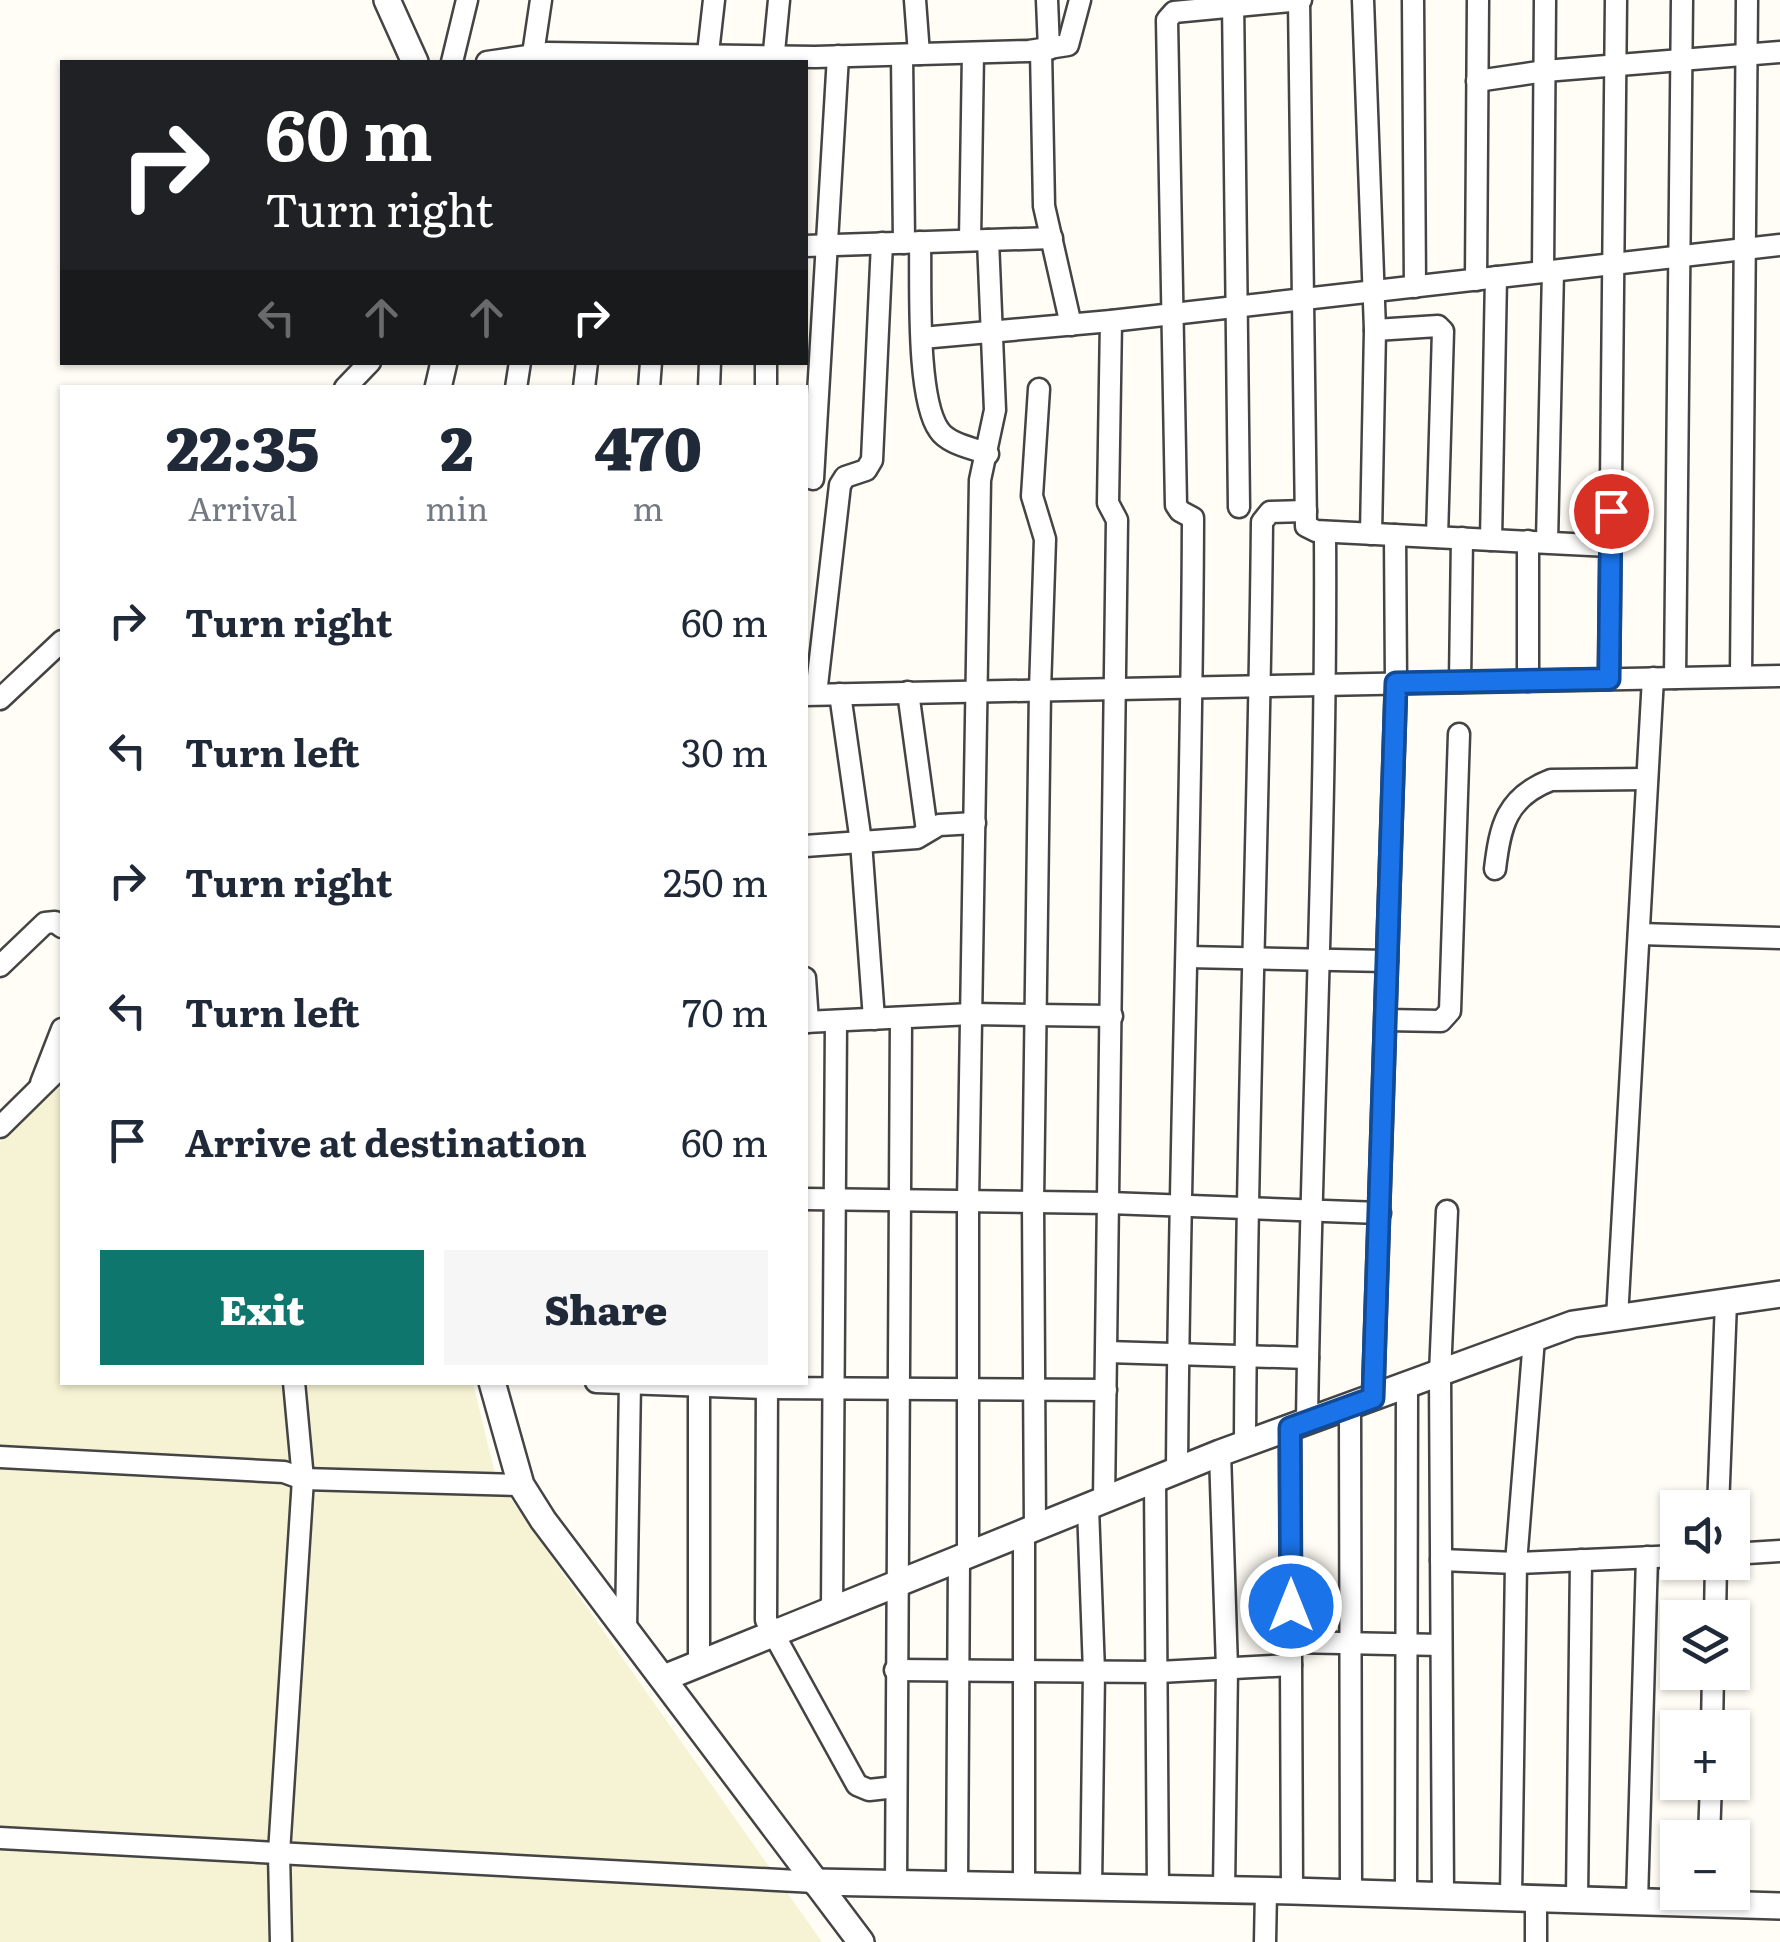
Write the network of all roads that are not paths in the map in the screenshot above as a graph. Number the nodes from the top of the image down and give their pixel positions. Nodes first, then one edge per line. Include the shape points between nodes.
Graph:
1 (388, 0) edge
2 (467, 0) edge
3 (541, 0) edge
4 (714, 0) edge
5 (779, 0) edge
6 (915, 0) edge
7 (1047, 0) edge
8 (1080, 0) edge
9 (1300, 0) edge
10 (1363, 0) edge
11 (1413, 0) edge
12 (1478, 0) edge
13 (1545, 0) edge
14 (1616, 0) edge
15 (1682, 0) edge
16 (1747, 0) edge
17 (1233, 2) edge
18 (1045, 50) junction
19 (1780, 52) edge
20 (972, 53) junction
21 (533, 54) junction
22 (910, 54) junction
23 (1746, 54) junction
24 (838, 56) junction
25 (586, 58) edge
26 (650, 58) edge
27 (708, 59) edge
28 (773, 59) edge
29 (1682, 59) junction
30 (414, 60) edge
31 (452, 60) edge
32 (510, 60) edge
33 (1616, 66) junction
34 (1545, 71) junction
35 (1477, 81) junction
36 (1052, 238) junction
37 (979, 240) junction
38 (912, 242) junction
39 (882, 243) junction
40 (1780, 245) edge
41 (815, 246) edge
42 (1744, 249) junction
43 (1680, 257) junction
44 (1614, 264) junction
45 (1548, 271) junction
46 (1486, 278) junction
47 (1414, 287) junction
48 (1371, 292) junction
49 (1305, 298) junction
50 (1239, 306) junction
51 (1173, 314) junction
52 (1111, 322) junction
53 (1071, 326) junction
54 (1374, 330) junction
55 (992, 333) junction
56 (922, 338) junction
57 (1039, 389) dead end
58 (988, 454) junction
59 (809, 479) edge
60 (842, 481) junction
61 (1240, 507) dead end
62 (1306, 511) junction
63 (1326, 532) junction
64 (1371, 534) junction
65 (1395, 535) junction
66 (1438, 537) junction
67 (1462, 538) junction
68 (1491, 540) junction
69 (1537, 542) junction
70 (1610, 546) junction
71 (60, 643) edge
72 (1741, 676) junction
73 (1780, 676) edge
74 (1653, 678) junction
75 (1675, 678) junction
76 (1609, 679) junction
77 (1528, 681) junction
78 (1460, 682) junction
79 (1396, 683) junction
80 (1326, 684) junction
81 (1260, 685) junction
82 (1193, 686) junction
83 (1117, 688) junction
84 (1040, 690) junction
85 (978, 691) junction
86 (908, 692) junction
87 (840, 694) junction
88 (811, 695) edge
89 (0, 699) edge
90 (1460, 734) dead end
91 (1648, 778) junction
92 (975, 823) junction
93 (927, 831) junction
94 (861, 842) junction
95 (808, 846) edge
96 (1495, 870) dead end
97 (60, 926) edge
98 (1638, 934) junction
99 (1780, 938) edge
100 (1187, 957) junction
101 (1254, 959) junction
102 (1388, 961) junction
103 (1318, 962) junction
104 (0, 966) edge
105 (972, 1014) junction
106 (1036, 1016) junction
107 (1112, 1016) junction
108 (900, 1018) junction
109 (874, 1019) junction
110 (1386, 1020) junction
111 (836, 1021) junction
112 (808, 1022) edge
113 (60, 1034) edge
114 (60, 1068) edge
115 (36, 1094) junction
116 (0, 1127) edge
117 (808, 1199) edge
118 (833, 1199) junction
119 (902, 1200) junction
120 (968, 1201) junction
121 (1033, 1202) junction
122 (1109, 1203) junction
123 (1179, 1206) junction
124 (1245, 1208) junction
125 (1310, 1211) junction
126 (1446, 1211) dead end
127 (1380, 1213) junction
128 (1780, 1294) edge
129 (1726, 1302) junction
130 (1617, 1318) junction
131 (1534, 1339) junction
132 (1107, 1352) junction
133 (1178, 1355) junction
134 (1245, 1356) junction
135 (1308, 1358) junction
136 (1440, 1374) junction
137 (294, 1385) edge
138 (493, 1385) edge
139 (630, 1385) edge
140 (699, 1385) edge
141 (767, 1385) edge
142 (1407, 1386) junction
143 (832, 1389) junction
144 (1034, 1389) junction
145 (898, 1390) junction
146 (968, 1390) junction
147 (1106, 1390) junction
148 (1362, 1402) junction
149 (1298, 1425) junction
150 (1245, 1444) junction
151 (1220, 1453) junction
152 (0, 1457) edge
153 (1166, 1475) junction
154 (303, 1479) junction
155 (521, 1485) junction
156 (1719, 1490) edge
157 (1096, 1504) junction
158 (1030, 1530) junction
159 (1780, 1552) edge
160 (1750, 1553) edge
161 (964, 1557) junction
162 (1646, 1557) junction
163 (1660, 1557) edge
164 (1440, 1560) junction
165 (1581, 1560) junction
166 (1516, 1563) junction
167 (895, 1585) junction
168 (832, 1610) junction
169 (626, 1629) junction
170 (772, 1635) junction
171 (1291, 1642) junction
172 (1350, 1643) junction
173 (1406, 1644) junction
174 (1441, 1645) junction
175 (699, 1664) junction
176 (1291, 1665) junction
177 (1226, 1668) junction
178 (895, 1670) junction
179 (960, 1671) junction
180 (1025, 1671) junction
181 (1094, 1672) junction
182 (1158, 1672) junction
183 (664, 1678) junction
184 (896, 1787) junction
185 (0, 1838) edge
186 (279, 1853) junction
187 (815, 1882) junction
188 (896, 1884) junction
189 (957, 1885) junction
190 (1024, 1886) junction
191 (1090, 1887) junction
192 (1158, 1889) junction
193 (1224, 1890) junction
194 (1279, 1891) junction
195 (1351, 1894) junction
196 (1406, 1895) junction
197 (1443, 1896) junction
198 (1524, 1898) junction
199 (1576, 1899) junction
200 (1660, 1900) edge
201 (1637, 1901) junction
202 (1750, 1903) edge
203 (1780, 1906) edge
204 (282, 1942) edge
205 (861, 1942) edge
206 (1264, 1942) edge
207 (1536, 1942) edge

1 - 30 street
2 - 31 street
3 - 21 street
4 - 27 street
5 - 28 street
6 - 22 street
7 - 18 street
8 - 18 street via 1068,45
9 - 17 street
9 - 49 street
10 - 48 street
11 - 47 street
12 - 35 street
13 - 34 street
14 - 33 street
15 - 29 street
16 - 23 street
17 - 50 street
17 - 51 street via 1174,12 1167,20
18 - 20 street
18 - 36 street via 1042,180
19 - 23 street
20 - 22 street
20 - 37 street
21 - 25 street
21 - 32 street
22 - 24 street
22 - 38 street
23 - 29 street
23 - 42 street
24 - 28 street
24 - 41 street
25 - 26 street
26 - 27 street
27 - 28 street
29 - 33 street
29 - 43 street
33 - 34 street
33 - 44 street
34 - 35 street
34 - 45 street
35 - 46 street
36 - 37 street
36 - 53 street
37 - 38 street
37 - 55 street
38 - 39 street
38 - 56 street
39 - 41 street
39 - 60 street via 872,460
40 - 42 street
41 - 59 street
42 - 43 street
42 - 72 street
43 - 44 street
43 - 75 street
44 - 45 street
44 - 70 street
45 - 46 street
45 - 69 street
46 - 47 street
46 - 68 street
47 - 48 street
48 - 49 street
48 - 54 street
49 - 50 street
49 - 62 street
50 - 51 street
50 - 61 street
51 - 52 street
51 - 82 street via 1176,505 1193,518
52 - 53 street
52 - 83 street via 1108,503 1117,520
53 - 55 street
54 - 64 street
54 - 66 street via 1444,330
55 - 56 street
55 - 58 street via 995,410
56 - 58 street via 940,432
57 - 84 street via 1032,496 1046,540
58 - 85 street via 980,480
59 - 60 street
60 - 88 street
62 - 63 street via 1306,526
62 - 81 street via 1270,512 1262,522
63 - 64 street
63 - 80 street
64 - 65 street
65 - 66 street
65 - 79 street
66 - 67 street
67 - 68 street
67 - 78 street
68 - 69 street
69 - 70 street
69 - 77 street
70 - 76 street
71 - 89 street
72 - 73 street
72 - 75 street
74 - 75 street
74 - 76 street
74 - 91 street
76 - 77 street
77 - 78 street
78 - 79 street
79 - 80 street
79 - 102 street
80 - 81 street
80 - 103 street
81 - 82 street
81 - 101 street
82 - 83 street
82 - 100 street
83 - 84 street
83 - 107 street
84 - 85 street
84 - 106 street
85 - 86 street
85 - 92 street
86 - 87 street
86 - 93 street
87 - 88 street
87 - 94 street
90 - 110 street via 1450,1011 1442,1021
91 - 96 street via 1540,784 1502,822
91 - 98 street
92 - 93 street
92 - 105 street
93 - 94 street via 917,838
94 - 95 street
94 - 109 street
97 - 104 street via 45,923
98 - 99 street
98 - 130 street
100 - 101 street
100 - 123 street
101 - 103 street
101 - 124 street
102 - 103 street
102 - 110 street
103 - 125 street
105 - 106 street
105 - 108 street
105 - 120 street
106 - 107 street
106 - 121 street
107 - 122 street
108 - 109 street
108 - 119 street
109 - 111 street
110 - 127 street
111 - 112 street
111 - 118 street
113 - 115 street
114 - 115 street
115 - 116 street
117 - 118 street
118 - 119 street
118 - 143 street
119 - 120 street
119 - 145 street
120 - 121 street
120 - 146 street
121 - 122 street
121 - 144 street
122 - 123 street
122 - 132 street
123 - 124 street
123 - 133 street
124 - 125 street
124 - 134 street
125 - 127 street
125 - 135 street
126 - 136 street
127 - 148 street
128 - 129 street
129 - 130 street
129 - 156 street
130 - 131 street
131 - 136 street
131 - 166 street
132 - 133 street
132 - 147 street
133 - 134 street
133 - 153 street
134 - 135 street
134 - 150 street
135 - 149 street
136 - 142 street
136 - 164 street
137 - 154 street
138 - 155 street
139 - 169 street
140 - 175 street
141 - 143 street
141 - 170 street via 764,1607
142 - 148 street
142 - 173 street
143 - 145 street
143 - 168 street
144 - 146 street
144 - 147 street
144 - 158 street
145 - 146 street
145 - 167 street
146 - 161 street
147 - 157 street
148 - 149 street
148 - 172 street
149 - 150 street
149 - 171 street
150 - 151 street
151 - 153 street
151 - 177 street
152 - 154 street via 284,1472
153 - 157 street
153 - 182 street
154 - 155 street
154 - 186 street
155 - 169 street
157 - 158 street
157 - 181 street
158 - 161 street
158 - 180 street
159 - 160 street
161 - 167 street
161 - 179 street
162 - 163 street
162 - 165 street
162 - 201 street
164 - 166 street
164 - 174 street
165 - 166 street
165 - 199 street
166 - 198 street
167 - 168 street
167 - 178 street
168 - 170 street
169 - 183 street
170 - 175 street
170 - 184 street via 856,1785
171 - 172 street
171 - 176 street
172 - 173 street
172 - 195 street
173 - 174 street
173 - 196 street
174 - 197 street
175 - 183 street
176 - 177 street
176 - 194 street
177 - 182 street
177 - 193 street
178 - 179 street
178 - 184 street
179 - 180 street
179 - 189 street
180 - 181 street
180 - 190 street
181 - 182 street
181 - 191 street
182 - 192 street
183 - 187 street
184 - 188 street
185 - 186 street
186 - 187 street
186 - 204 street
187 - 188 street
187 - 205 street
188 - 189 street
189 - 190 street
190 - 191 street
191 - 192 street
192 - 193 street
193 - 194 street
194 - 195 street
194 - 206 street
195 - 196 street
196 - 197 street
197 - 198 street
198 - 199 street
198 - 207 street
199 - 201 street
200 - 201 street
202 - 203 street

